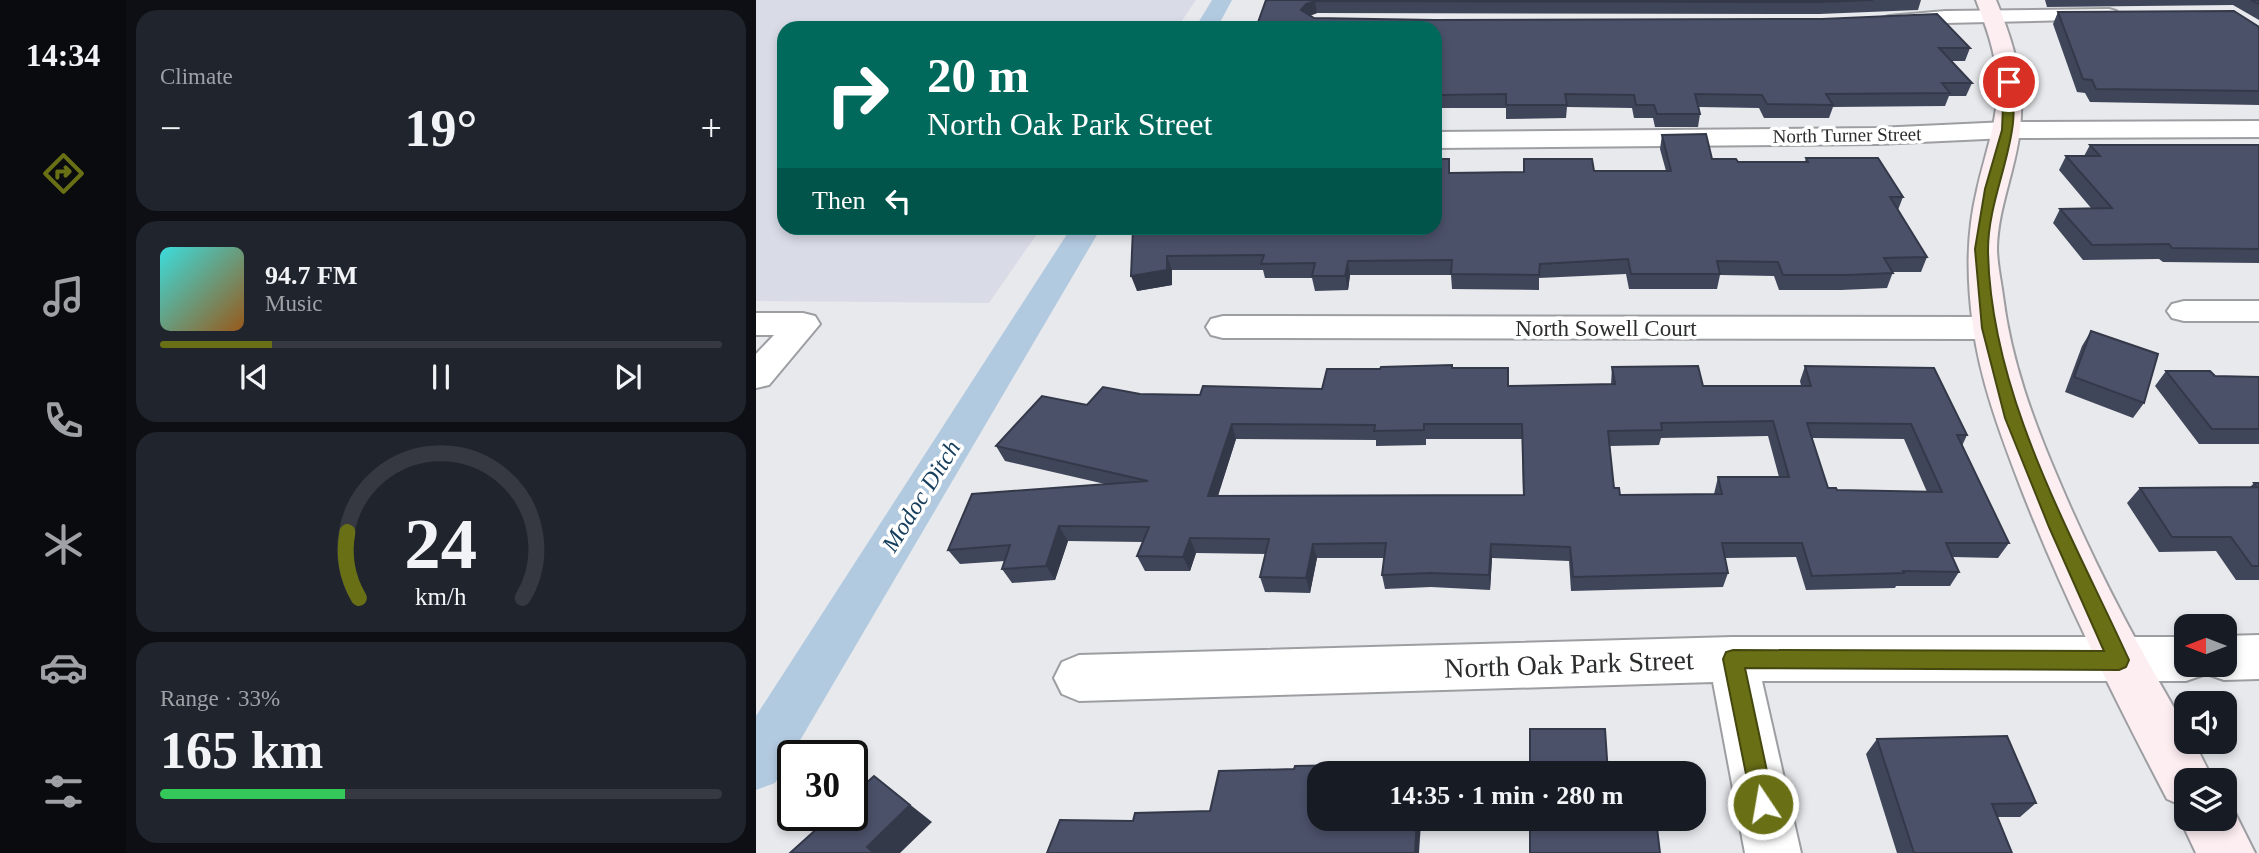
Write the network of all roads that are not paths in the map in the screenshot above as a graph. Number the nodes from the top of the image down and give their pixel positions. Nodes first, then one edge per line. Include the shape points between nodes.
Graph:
1 (1989, 8) edge
2 (2130, 15) edge
3 (1870, 22) edge
4 (2259, 129) edge
5 (2007, 130) junction
6 (1442, 140) edge
7 (2184, 311) dead end
8 (2259, 312) edge
9 (756, 324) edge
10 (1223, 327) dead end
11 (1990, 328) junction
12 (756, 376) edge
13 (2259, 657) edge
14 (2237, 658) edge
15 (1733, 659) junction
16 (2174, 659) edge
17 (2119, 660) junction
18 (1079, 678) dead end
19 (2179, 768) edge
20 (2215, 831) edge
21 (1773, 853) edge
22 (2227, 853) edge

1 - 2 street
1 - 3 street
1 - 5 street via 2004,47 2009,82
4 - 5 street, North Turner Street
5 - 6 street, North Turner Street via 1877,136
5 - 11 street via 1991,189 1982,249
7 - 8 street
9 - 12 street via 803,324
10 - 11 street, North Sowell Court
11 - 17 street via 2013,418
13 - 14 street
15 - 17 street, North Oak Park Street
15 - 18 street, North Oak Park Street
15 - 21 street
16 - 17 street, North Oak Park Street
17 - 19 street
20 - 22 street

